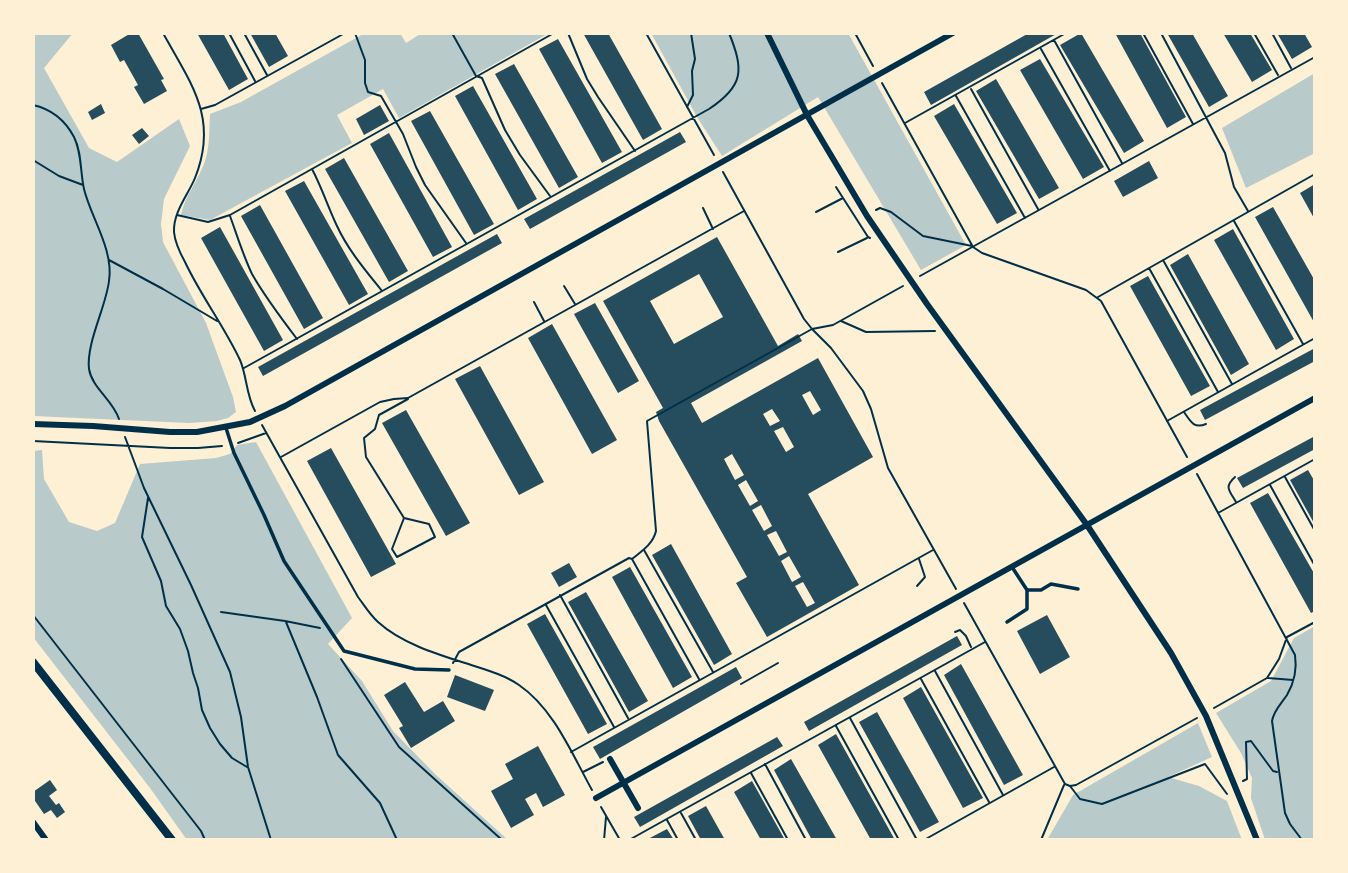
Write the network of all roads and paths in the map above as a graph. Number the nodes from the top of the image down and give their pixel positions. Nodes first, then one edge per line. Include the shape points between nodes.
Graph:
1 (163, 33) edge
2 (229, 33) edge
3 (244, 33) edge
4 (345, 33) edge
5 (355, 33) edge
6 (452, 33) edge
7 (554, 33) edge
8 (568, 33) edge
9 (646, 33) edge
10 (691, 33) edge
11 (729, 33) edge
12 (767, 33) edge
13 (855, 33) edge
14 (953, 33) edge
15 (1066, 33) edge
16 (1143, 33) edge
17 (1161, 33) edge
18 (1254, 33) edge
19 (1272, 33) edge
20 (340, 34) edge
21 (1054, 40) junction
22 (1040, 48) junction
23 (1315, 57) edge
24 (871, 63) dead end
25 (1292, 69) junction
26 (268, 76) junction
27 (476, 76) junction
28 (1278, 77) junction
29 (256, 82) junction
30 (884, 87) dead end
31 (969, 87) junction
32 (956, 95) junction
33 (33, 105) edge
34 (687, 107) junction
35 (201, 108) junction
36 (807, 115) junction
37 (1206, 117) junction
38 (693, 118) junction
39 (396, 121) junction
40 (905, 123) junction
41 (1193, 124) junction
42 (635, 150) junction
43 (714, 155) dead end
44 (33, 160) edge
45 (1123, 163) junction
46 (311, 169) junction
47 (1110, 171) junction
48 (1315, 174) edge
49 (726, 176) dead end
50 (84, 185) junction
51 (836, 187) dead end
52 (551, 197) junction
53 (843, 198) junction
54 (703, 208) dead end
55 (1039, 210) junction
56 (745, 211) junction
57 (1248, 211) junction
58 (816, 212) dead end
59 (177, 215) junction
60 (230, 215) junction
61 (867, 216) junction
62 (1025, 218) junction
63 (1233, 220) junction
64 (713, 229) junction
65 (467, 244) junction
66 (973, 247) junction
67 (838, 252) dead end
68 (108, 260) junction
69 (1162, 260) junction
70 (1148, 267) junction
71 (924, 274) dead end
72 (564, 286) dead end
73 (382, 292) junction
74 (891, 292) dead end
75 (1097, 297) junction
76 (534, 302) dead end
77 (575, 305) junction
78 (840, 321) junction
79 (218, 322) junction
80 (544, 322) junction
81 (812, 329) junction
82 (947, 331) junction
83 (1315, 338) edge
84 (297, 339) junction
85 (1304, 344) junction
86 (243, 369) junction
87 (1233, 384) junction
88 (1218, 393) junction
89 (408, 398) junction
90 (1315, 398) edge
91 (1184, 412) junction
92 (259, 418) junction
93 (1167, 421) junction
94 (33, 424) edge
95 (1206, 424) dead end
96 (122, 428) junction
97 (226, 428) junction
98 (267, 433) junction
99 (33, 441) edge
100 (231, 444) junction
101 (128, 446) junction
102 (1186, 455) dead end
103 (280, 457) junction
104 (1315, 459) edge
105 (1284, 476) junction
106 (1235, 477) dead end
107 (1199, 480) dead end
108 (1269, 484) junction
109 (148, 498) junction
110 (1236, 503) junction
111 (1218, 513) junction
112 (404, 517) junction
113 (1087, 525) junction
114 (1315, 531) edge
115 (644, 549) junction
116 (934, 550) junction
117 (919, 558) junction
118 (632, 559) junction
119 (1012, 566) junction
120 (1315, 566) edge
121 (953, 584) dead end
122 (916, 586) dead end
123 (1078, 589) dead end
124 (1027, 590) junction
125 (560, 595) junction
126 (545, 604) junction
127 (966, 608) dead end
128 (221, 612) dead end
129 (33, 615) edge
130 (285, 621) junction
131 (1007, 622) dead end
132 (1315, 622) edge
133 (330, 631) junction
134 (955, 632) dead end
135 (1287, 637) junction
136 (985, 642) junction
137 (971, 648) junction
138 (338, 654) dead end
139 (454, 659) junction
140 (33, 662) edge
141 (778, 663) dead end
142 (449, 670) dead end
143 (934, 670) junction
144 (713, 672) junction
145 (920, 678) junction
146 (1267, 678) junction
147 (700, 680) junction
148 (1293, 680) junction
149 (741, 684) dead end
150 (1217, 706) dead end
151 (849, 718) junction
152 (628, 719) junction
153 (1186, 724) dead end
154 (835, 725) junction
155 (614, 727) junction
156 (570, 752) junction
157 (610, 759) joint
158 (765, 764) junction
159 (248, 767) junction
160 (1055, 767) junction
161 (750, 772) junction
162 (1279, 772) junction
163 (582, 773) junction
164 (623, 783) junction
165 (1065, 784) junction
166 (1235, 784) junction
167 (1070, 786) junction
168 (1003, 795) junction
169 (596, 798) junction
170 (1232, 799) dead end
171 (990, 803) junction
172 (638, 808) dead end
173 (680, 811) junction
174 (607, 816) junction
175 (666, 819) junction
176 (33, 822) edge
177 (396, 839) edge
178 (46, 840) edge
179 (172, 840) edge
180 (205, 840) edge
181 (271, 840) edge
182 (502, 840) edge
183 (604, 840) edge
184 (620, 840) edge
185 (629, 840) edge
186 (678, 840) edge
187 (696, 840) edge
188 (788, 840) edge
189 (806, 840) edge
190 (899, 840) edge
191 (917, 840) edge
192 (924, 840) edge
193 (1041, 840) edge
194 (1257, 840) edge
195 (1301, 840) edge

1 - 35 path
2 - 29 path
3 - 26 path
4 - 20 path
5 - 39 path via 365,60 368,92 381,96
6 - 27 path
7 - 27 path
8 - 42 path via 587,79
9 - 34 path
10 - 34 path via 695,59 693,95
11 - 38 path via 738,54 734,85 723,100
12 - 36 street
13 - 24 path
14 - 36 street
15 - 21 path
16 - 41 path
17 - 37 path
18 - 28 path
19 - 25 path
20 - 26 path
21 - 22 path
21 - 45 path
22 - 31 path
22 - 47 path
23 - 25 path
25 - 28 path
26 - 29 path
27 - 39 path
27 - 52 path via 482,78 520,155
28 - 37 path
29 - 35 path
30 - 40 path
31 - 32 path
31 - 55 path
32 - 40 path
32 - 62 path
33 - 50 path via 62,120 74,136
34 - 38 path
35 - 59 path via 202,153
36 - 61 street
36 - 92 street
37 - 41 path
37 - 57 path
38 - 42 path
38 - 43 path
39 - 46 path
39 - 65 path via 425,185
40 - 66 path
41 - 45 path
42 - 52 path
44 - 50 path
45 - 47 path
46 - 60 path
46 - 73 path via 342,235
47 - 55 path
48 - 57 path
49 - 56 path
50 - 68 path
51 - 53 path
52 - 65 path
53 - 58 path
53 - 67 path via 870,238
54 - 64 path
55 - 62 path
56 - 64 path
56 - 81 path
57 - 63 path
59 - 60 path via 208,222
59 - 79 path via 177,244
60 - 84 path via 252,273
61 - 66 path via 880,208 923,236
61 - 82 street
62 - 66 path
63 - 69 path
63 - 85 path
64 - 77 path
65 - 73 path
66 - 71 path
66 - 75 path
68 - 79 path
68 - 96 path via 110,278 89,369 116,410
69 - 70 path
69 - 87 path
70 - 75 path
70 - 88 path
72 - 77 path
73 - 84 path
74 - 78 path
75 - 93 path
76 - 80 path
77 - 80 path
78 - 81 path
78 - 82 path via 866,332
79 - 86 path
80 - 89 path
81 - 115 path via 646,421 656,531
81 - 116 path via 863,391 888,468
82 - 113 street
83 - 85 path
84 - 86 path
85 - 87 path
86 - 92 path
87 - 88 path
88 - 91 path
89 - 103 path via 380,402
89 - 112 path via 379,415 375,429 364,438 366,457
90 - 113 street
91 - 93 path
91 - 95 path via 1194,426
92 - 97 street
92 - 98 path
93 - 102 path
94 - 96 street
96 - 97 street via 197,432
96 - 101 path
97 - 100 lane
98 - 100 path
98 - 103 path
99 - 101 path
100 - 101 path
100 - 133 lane via 284,561
101 - 109 path
103 - 139 path via 372,615 401,638
104 - 105 path
105 - 108 path
105 - 114 path
106 - 110 path via 1228,485
107 - 111 path
108 - 110 path
108 - 120 path
109 - 159 path via 230,673
109 - 159 path via 142,537 166,606 188,651 202,710 220,744
110 - 111 path
111 - 135 path
112 - 112 path via 429,524 435,537 397,557 392,549
113 - 119 street
113 - 166 street via 1171,653 1206,716
115 - 118 path
115 - 144 path
116 - 117 path
116 - 121 path
117 - 122 path via 925,577
117 - 144 path
118 - 125 path
118 - 147 path
119 - 124 lane
119 - 164 street
123 - 124 lane via 1051,584
124 - 131 lane via 1027,609
125 - 126 path
125 - 152 path
126 - 139 path
126 - 155 path
127 - 136 path
128 - 130 path
129 - 180 path
130 - 133 path
130 - 177 path via 338,755 380,803
132 - 135 path
133 - 142 lane via 344,651 415,669
134 - 137 path via 960,630
135 - 146 path
135 - 148 path via 1296,662
136 - 137 path
136 - 160 path
137 - 143 path
138 - 182 path via 399,747
139 - 156 path via 505,677 529,693 547,711
140 - 179 street
141 - 149 path
143 - 145 path
143 - 168 path
144 - 147 path
145 - 151 path
145 - 171 path
146 - 148 path
146 - 150 path
147 - 152 path
148 - 162 path via 1273,714
151 - 154 path
151 - 191 path
152 - 155 path
153 - 167 path
154 - 158 path
154 - 190 path
155 - 156 path
156 - 163 path
157 - 163 path
157 - 164 street
158 - 161 path
158 - 189 path
159 - 181 path
160 - 165 path
160 - 168 path
161 - 173 path
161 - 188 path
162 - 166 path via 1273,771 1251,741 1246,742 1248,779
162 - 195 path via 1285,813
163 - 169 path
164 - 169 street
164 - 172 street
165 - 167 path
165 - 193 path
166 - 194 street
167 - 170 path via 1080,799 1101,804 1205,764
168 - 171 path
169 - 174 path
171 - 192 path
173 - 175 path
173 - 187 path
174 - 183 path
174 - 184 path
175 - 185 path
175 - 186 path
176 - 178 street

